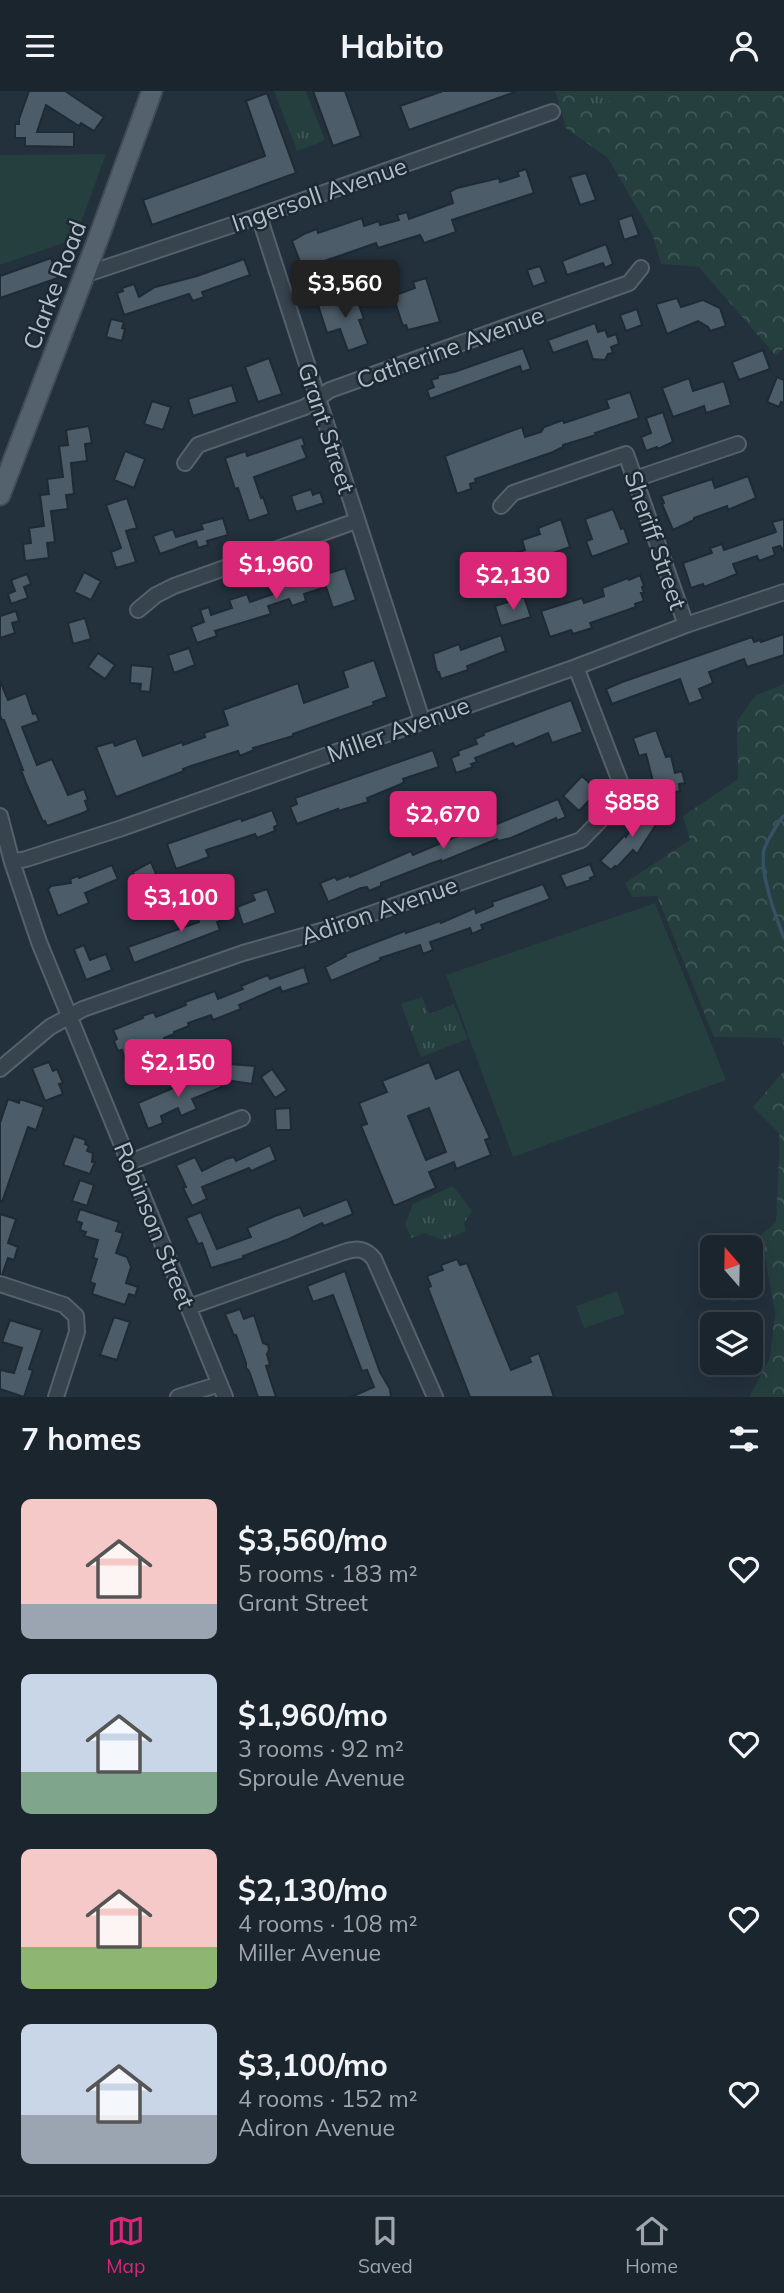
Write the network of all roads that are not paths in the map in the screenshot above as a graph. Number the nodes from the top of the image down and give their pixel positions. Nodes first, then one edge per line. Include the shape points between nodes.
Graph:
1 (152, 91) edge
2 (552, 112) dead end
3 (259, 216) junction
4 (641, 268) dead end
5 (85, 275) junction
6 (318, 398) junction
7 (738, 444) dead end
8 (184, 463) dead end
9 (635, 479) junction
10 (1, 489) edge
11 (502, 506) dead end
12 (356, 521) junction
13 (784, 592) edge
14 (138, 610) dead end
15 (686, 625) junction
16 (576, 667) junction
17 (422, 720) junction
18 (0, 816) edge
19 (12, 862) junction
20 (70, 1015) junction
21 (0, 1069) edge
22 (242, 1118) dead end
23 (130, 1162) junction
24 (0, 1284) edge
25 (189, 1307) junction
26 (223, 1390) edge
27 (56, 1397) edge
28 (178, 1397) edge
29 (435, 1397) edge

1 - 5 main road, Clarke Road
2 - 3 street, Ingersoll Avenue
3 - 5 street, Ingersoll Avenue
3 - 6 street, Grant Street
4 - 6 street, Catherine Avenue via 629,283
5 - 10 main road, Clarke Road
6 - 8 street, Catherine Avenue via 305,407 198,445
6 - 12 street, Grant Street
7 - 9 street
9 - 11 street, Sheriff Street via 626,454 513,493
9 - 15 street, Sheriff Street
12 - 14 street via 174,586
12 - 17 street, Grant Street
13 - 15 street, Miller Avenue
15 - 16 street, Miller Avenue
16 - 17 street, Miller Avenue
16 - 20 street, Adiron Avenue via 621,784 617,803 581,840
17 - 19 street, Miller Avenue via 121,828
18 - 19 street, Robinson Street
19 - 20 street, Robinson Street
20 - 21 street, Adiron Avenue
20 - 23 street, Robinson Street
22 - 23 street
23 - 25 street, Robinson Street
24 - 27 street via 64,1305 76,1316 77,1332
25 - 26 street, Robinson Street
25 - 29 street via 353,1249 366,1250
26 - 28 street

